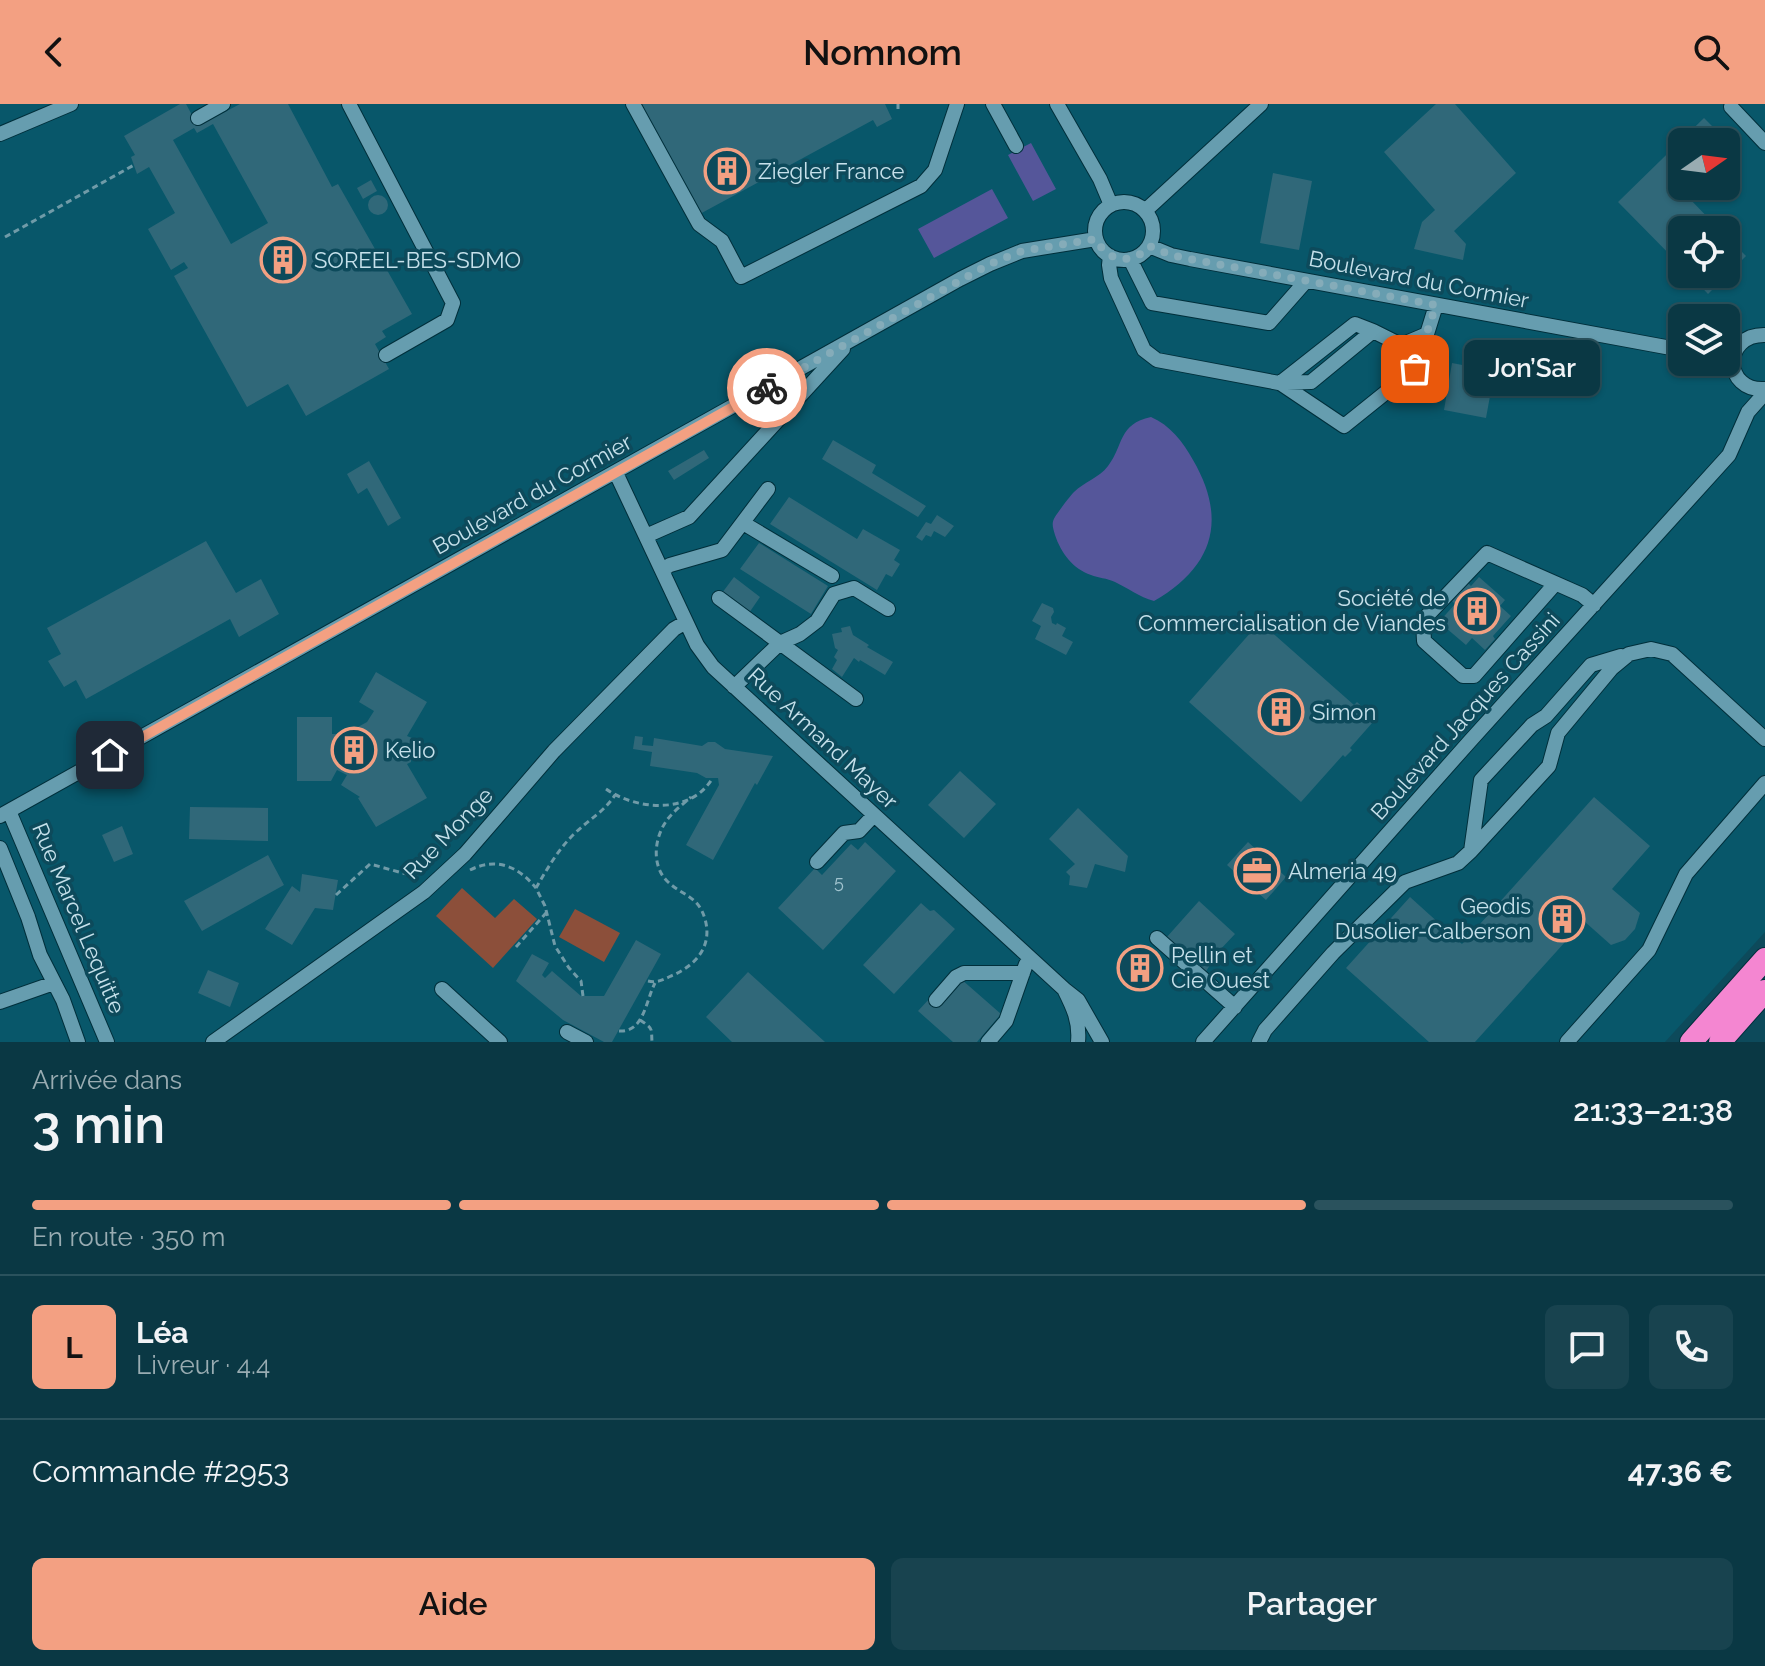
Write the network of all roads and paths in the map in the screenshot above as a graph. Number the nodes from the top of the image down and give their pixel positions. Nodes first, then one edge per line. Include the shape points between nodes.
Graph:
1 (71, 104) edge
2 (223, 104) edge
3 (349, 104) edge
4 (633, 104) edge
5 (957, 104) edge
6 (993, 104) edge
7 (1057, 104) edge
8 (1261, 104) edge
9 (1731, 107) dead end
10 (198, 118) dead end
11 (0, 134) edge
12 (1765, 143) edge
13 (1016, 146) dead end
14 (134, 165) dead end
15 (1111, 205) junction
16 (1146, 210) junction
17 (5, 237) dead end
18 (1096, 239) junction
19 (1149, 246) junction
20 (1110, 256) junction
21 (1130, 259) junction
22 (1306, 281) junction
23 (1436, 305) junction
24 (1427, 334) junction
25 (1763, 334) edge
26 (851, 340) junction
27 (1740, 342) edge
28 (1668, 347) edge
29 (386, 355) dead end
30 (1736, 376) edge
31 (1279, 383) junction
32 (1742, 383) junction
33 (1765, 391) edge
34 (1748, 412) junction
35 (616, 473) junction
36 (768, 489) dead end
37 (743, 523) junction
38 (646, 536) junction
39 (662, 570) junction
40 (832, 576) dead end
41 (1555, 584) junction
42 (719, 598) dead end
43 (1594, 605) junction
44 (888, 609) dead end
45 (686, 622) junction
46 (780, 643) junction
47 (1629, 654) junction
48 (734, 687) junction
49 (856, 699) dead end
50 (1765, 739) edge
51 (712, 779) dead end
52 (1765, 783) edge
53 (606, 789) dead end
54 (615, 795) junction
55 (691, 797) junction
56 (5, 814) edge
57 (874, 815) junction
58 (0, 848) edge
59 (1471, 851) junction
60 (817, 862) dead end
61 (546, 913) junction
62 (1157, 938) dead end
63 (516, 947) dead end
64 (1028, 956) junction
65 (1765, 959) edge
66 (1023, 973) junction
67 (648, 981) dead end
68 (54, 983) junction
69 (655, 983) junction
70 (442, 989) dead end
71 (1064, 989) junction
72 (1765, 991) edge
73 (583, 996) dead end
74 (936, 1000) dead end
75 (0, 1002) edge
76 (1235, 1007) junction
77 (640, 1020) junction
78 (619, 1031) dead end
79 (567, 1032) dead end
80 (1262, 1036) edge
81 (78, 1042) edge
82 (107, 1042) edge
83 (213, 1042) edge
84 (500, 1042) edge
85 (586, 1042) edge
86 (652, 1042) edge
87 (988, 1042) edge
88 (1078, 1042) edge
89 (1102, 1042) edge
90 (1203, 1042) edge
91 (1253, 1042) edge
92 (1567, 1042) edge
93 (1691, 1042) edge
94 (1720, 1042) edge

1 - 11 street
2 - 10 street
3 - 29 street via 453,303 447,320
4 - 5 street via 699,224 722,241 741,277 921,186 935,170
6 - 13 street
7 - 15 street
8 - 16 street
9 - 12 street
14 - 17 path
15 - 16 street via 1129,202
15 - 18 street via 1097,219
16 - 19 street via 1153,228
18 - 20 street
18 - 26 street, Boulevard du Cormier via 1000,259
19 - 21 street
19 - 22 street, Boulevard du Cormier
20 - 21 street
20 - 31 street via 1111,278 1144,350 1157,360
21 - 22 street via 1152,303 1269,323
22 - 23 street, Boulevard du Cormier
23 - 24 street
23 - 28 street, Boulevard du Cormier
24 - 31 street via 1401,345 1373,331 1311,382
24 - 31 street via 1415,369 1344,426
25 - 27 street
26 - 35 street, Boulevard du Cormier
26 - 38 street via 689,517
30 - 32 street
32 - 33 street
32 - 34 street
33 - 34 street, Boulevard Jacques Cassini
34 - 43 street, Boulevard Jacques Cassini via 1729,455
35 - 38 street, Rue Armand Mayer
35 - 56 street, Boulevard du Cormier
36 - 37 street
37 - 39 street via 722,550
37 - 40 street
38 - 39 street, Rue Armand Mayer
39 - 45 street, Rue Armand Mayer
41 - 41 street via 1487,553 1423,620 1424,641 1463,676 1474,676
41 - 43 street
42 - 46 street
43 - 76 street, Boulevard Jacques Cassini
44 - 46 street via 854,588 834,594 817,621
45 - 48 street, Rue Armand Mayer via 713,667
45 - 83 street, Rue Monge via 554,751 465,854 424,892
46 - 48 street
46 - 49 street
47 - 50 street via 1651,649 1672,654
47 - 59 street via 1558,733 1549,766
47 - 59 street via 1591,665 1481,780
48 - 57 street, Rue Armand Mayer
51 - 55 path
52 - 92 street via 1686,874 1649,950
53 - 54 path
54 - 55 path via 657,806
54 - 61 path via 549,865 536,888
55 - 69 path via 663,826 656,856 668,882 701,909 706,941 690,966
56 - 82 street, Rue Marcel Lequitte
57 - 60 street via 859,831 844,833
57 - 64 street, Rue Armand Mayer
58 - 68 street
59 - 80 street via 1458,863 1405,882 1333,953
61 - 63 path
61 - 73 path via 555,946 581,981
62 - 76 street
64 - 66 street
64 - 71 street, Rue Armand Mayer
65 - 93 highway
66 - 74 street via 964,973
66 - 87 street via 1006,1021
67 - 69 path
68 - 75 street
68 - 81 street
69 - 77 path
70 - 84 street
71 - 88 street, Rue Armand Mayer via 1076,1013
71 - 89 street, Rue Armand Mayer via 1078,1000
72 - 94 highway
76 - 90 street, Boulevard Jacques Cassini
77 - 78 path via 626,1032
77 - 86 path via 651,1027
79 - 85 street
80 - 91 street

